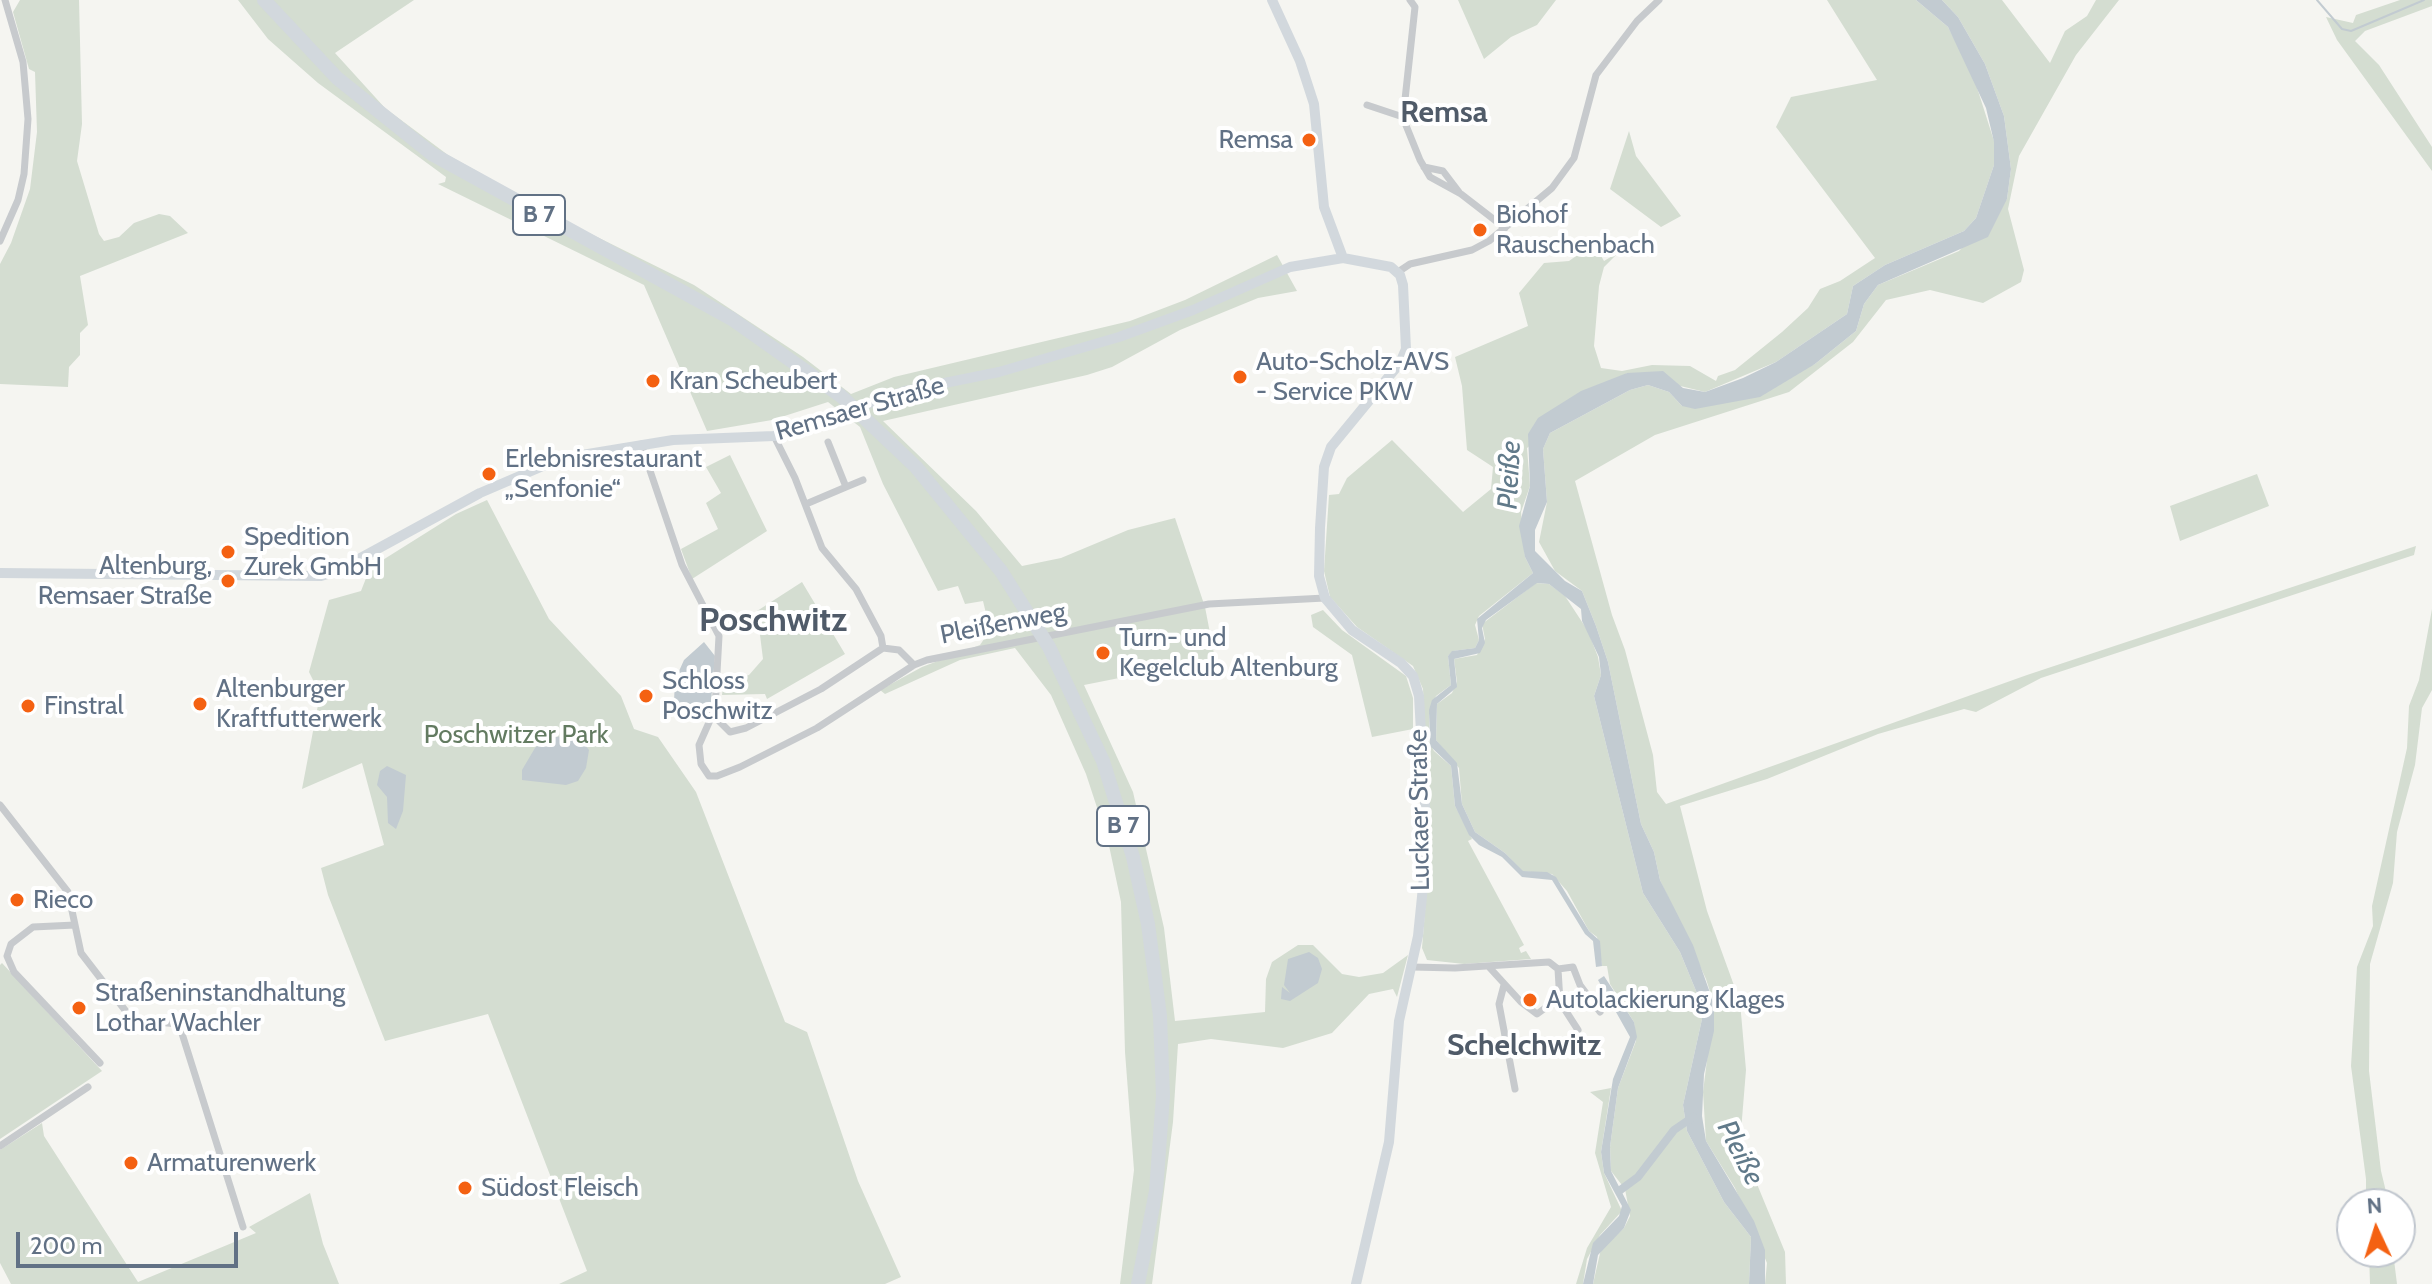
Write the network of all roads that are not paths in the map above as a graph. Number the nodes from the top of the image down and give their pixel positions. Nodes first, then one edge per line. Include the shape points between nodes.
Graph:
1 (5, 0) edge
2 (264, 0) edge
3 (1272, 0) edge
4 (1410, 0) edge
5 (1659, 0) edge
6 (1367, 105) dead end
7 (1403, 117) junction
8 (1505, 228) junction
9 (0, 241) edge
10 (1343, 258) junction
11 (1398, 272) junction
12 (774, 436) junction
13 (828, 442) dead end
14 (641, 444) junction
15 (863, 480) dead end
16 (846, 487) junction
17 (806, 504) junction
18 (0, 573) edge
19 (1325, 598) junction
20 (883, 648) junction
21 (914, 665) junction
22 (712, 714) junction
23 (0, 805) edge
24 (75, 925) junction
25 (1412, 967) junction
26 (1489, 967) junction
27 (1558, 969) junction
28 (1504, 985) junction
29 (1559, 998) junction
30 (1600, 1012) dead end
31 (1578, 1030) dead end
32 (100, 1063) dead end
33 (88, 1087) dead end
34 (1515, 1089) dead end
35 (0, 1146) edge
36 (243, 1227) dead end
37 (1138, 1284) edge
38 (1356, 1284) edge

1 - 9 street via 23,62 28,119 24,174
2 - 37 highway, B 7 via 337,78 432,154 719,312 841,396 953,508 1035,622 1103,761 1148,924 1162,1050 1156,1191
3 - 10 street via 1314,104 1324,207
4 - 7 street via 1415,7
5 - 8 street via 1596,75 1565,174
6 - 7 street
7 - 8 street via 1424,167 1443,171 1461,194
8 - 11 street via 1472,250 1410,264
10 - 11 street via 1366,259
10 - 12 street, Remsaer Straße via 1290,267 1119,337 999,372 905,391
11 - 19 street via 1406,349 1390,377 1336,437 1324,467 1319,576
12 - 14 street, Remsaer Straße
12 - 17 street
13 - 16 street
14 - 18 street, Remsaer Straße via 582,455 510,479 321,576
14 - 22 street via 682,565 716,626 719,659
15 - 16 street
16 - 17 street
17 - 20 street via 822,548 856,589
19 - 21 street, Pleißenweg via 1209,604
19 - 25 street, Luckaer Straße via 1352,630 1401,663 1413,676 1419,696 1425,849
20 - 21 street via 899,650
20 - 22 street via 821,689 746,728 730,732
21 - 22 street, Pleißenweg via 817,728 717,776 709,776 701,764 699,745
23 - 24 street via 68,892
24 - 32 street via 42,924 27,930 7,950 8,963
24 - 36 street via 81,953 128,1014 179,1024
25 - 26 street
25 - 38 street, Luckaer Straße via 1399,1021 1385,1169
26 - 27 street via 1549,962
26 - 28 street
27 - 29 street
27 - 30 street via 1573,967
28 - 29 street via 1537,1014
28 - 34 street via 1499,1004
29 - 31 street
33 - 35 street

